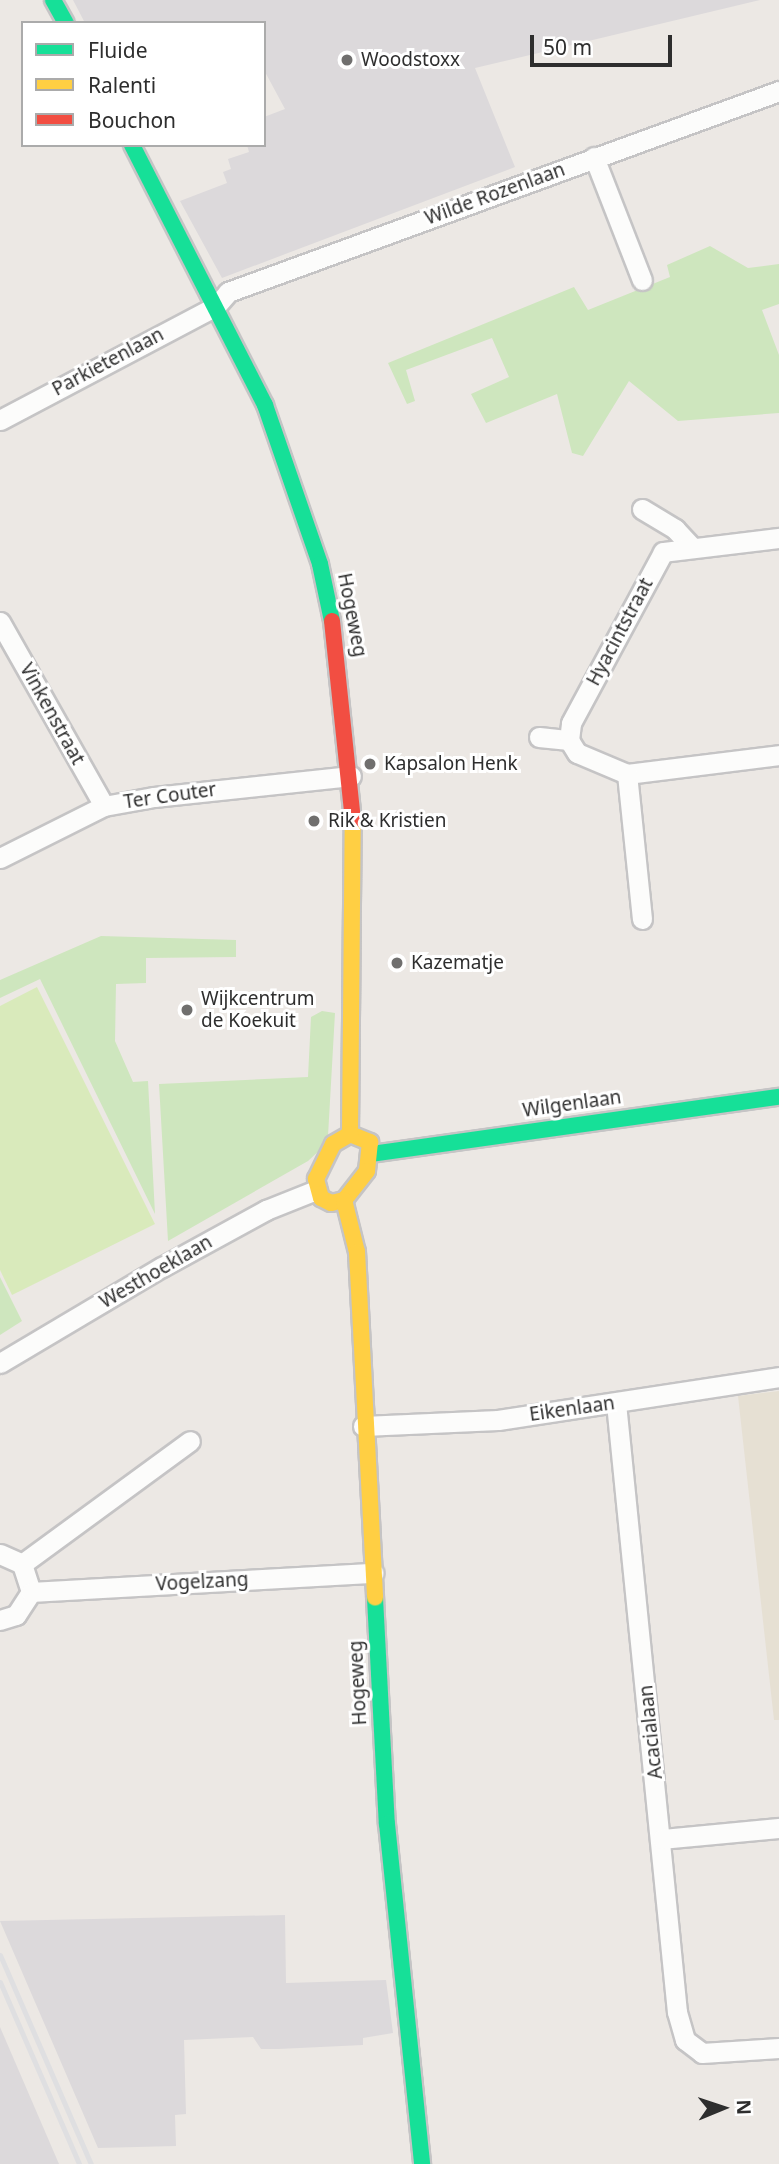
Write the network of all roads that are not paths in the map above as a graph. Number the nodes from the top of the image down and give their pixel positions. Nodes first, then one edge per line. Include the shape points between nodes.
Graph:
1 (53, 0) edge
2 (65, 21) edge
3 (779, 91) edge
4 (133, 147) edge
5 (594, 157) junction
6 (642, 280) dead end
7 (216, 306) junction
8 (0, 420) edge
9 (642, 509) dead end
10 (779, 538) edge
11 (691, 546) junction
12 (0, 622) edge
13 (539, 737) dead end
14 (569, 740) junction
15 (779, 755) edge
16 (627, 774) junction
17 (351, 776) junction
18 (104, 806) junction
19 (0, 858) edge
20 (642, 919) dead end
21 (779, 1097) edge
22 (350, 1134) junction
23 (371, 1154) junction
24 (316, 1190) junction
25 (344, 1200) junction
26 (0, 1363) edge
27 (779, 1377) edge
28 (616, 1403) junction
29 (363, 1426) junction
30 (190, 1441) dead end
31 (0, 1554) edge
32 (22, 1564) junction
33 (373, 1573) junction
34 (31, 1591) junction
35 (0, 1620) edge
36 (779, 1828) edge
37 (662, 1839) junction
38 (779, 2048) edge
39 (422, 2164) edge

1 - 2 street
3 - 5 street, Wilde Rozenlaan
4 - 7 street, Hogeweg
5 - 6 street
5 - 7 street, Wilde Rozenlaan via 228,292
7 - 8 street, Parkietenlaan
7 - 17 street, Hogeweg via 265,405 320,564 339,650
9 - 11 street via 675,529
10 - 11 street, Hyacintstraat
11 - 14 street, Hyacintstraat via 663,552 571,723
12 - 18 street, Vinkenstraat
13 - 14 street
14 - 16 street via 577,753
15 - 16 street
16 - 20 street
17 - 18 street, Ter Couter
17 - 22 street, Hogeweg via 354,1015
18 - 19 street, Ter Couter
21 - 23 street, Wilgenlaan
22 - 23 street via 370,1142
22 - 24 street via 333,1144 320,1167
23 - 25 street via 367,1171
24 - 25 street via 331,1203
24 - 26 street, Westhoeklaan via 266,1210 162,1266
25 - 29 street, Hogeweg via 357,1252
27 - 28 street, Eikenlaan
28 - 29 street, Eikenlaan via 498,1420
28 - 37 street, Acacialaan
29 - 33 street, Hogeweg
30 - 32 street
31 - 32 street
32 - 34 street
33 - 34 street, Vogelzang
33 - 39 street, Hogeweg via 388,1836
34 - 35 street via 16,1615
36 - 37 street
37 - 38 street, Acacialaan via 677,2012 685,2040 702,2053

